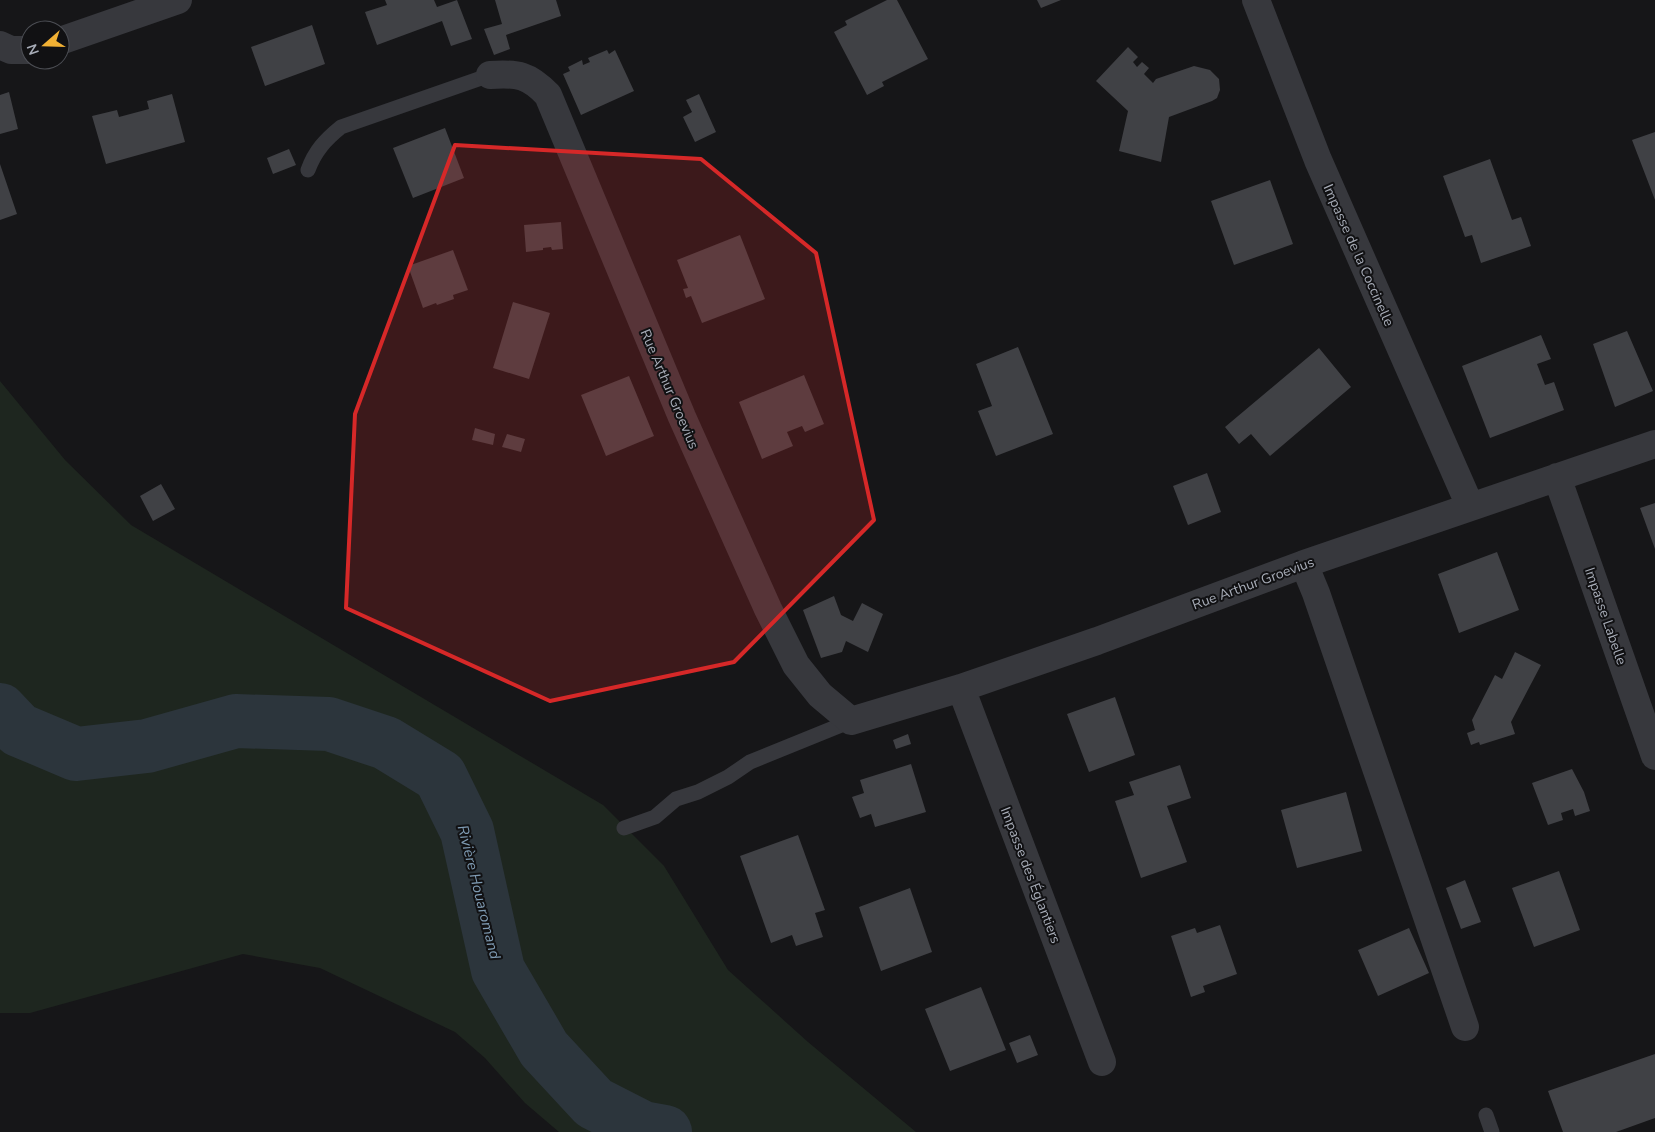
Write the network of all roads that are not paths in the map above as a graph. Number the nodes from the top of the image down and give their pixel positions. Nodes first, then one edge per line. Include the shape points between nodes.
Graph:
1 (178, 0) edge
2 (1256, 0) edge
3 (70, 38) edge
4 (0, 46) edge
5 (20, 50) edge
6 (490, 75) joint
7 (308, 170) dead end
8 (1655, 444) edge
9 (1556, 477) junction
10 (1470, 506) junction
11 (1304, 564) junction
12 (961, 688) junction
13 (851, 721) junction
14 (1655, 756) edge
15 (624, 828) dead end
16 (1465, 1027) dead end
17 (1102, 1062) dead end
18 (1486, 1115) dead end
19 (1492, 1132) edge

1 - 3 street
2 - 10 street, Impasse de la Coccinelle via 1318,160
4 - 5 street
6 - 7 lane via 341,127 326,139 313,156
6 - 13 street, Rue Arthur Groevius via 516,75 535,82 548,96 682,417 768,609 796,665 820,695
8 - 9 street, Rue Arthur Groevius
9 - 10 street, Rue Arthur Groevius
9 - 14 street, Impasse Labelle
10 - 11 street, Rue Arthur Groevius
11 - 12 street, Rue Arthur Groevius
11 - 16 street
12 - 13 street, Rue Arthur Groevius
12 - 17 street, Impasse des Églantiers
13 - 15 lane, Rue Arthur Groevius via 750,762 728,777 676,799 655,817
18 - 19 lane

